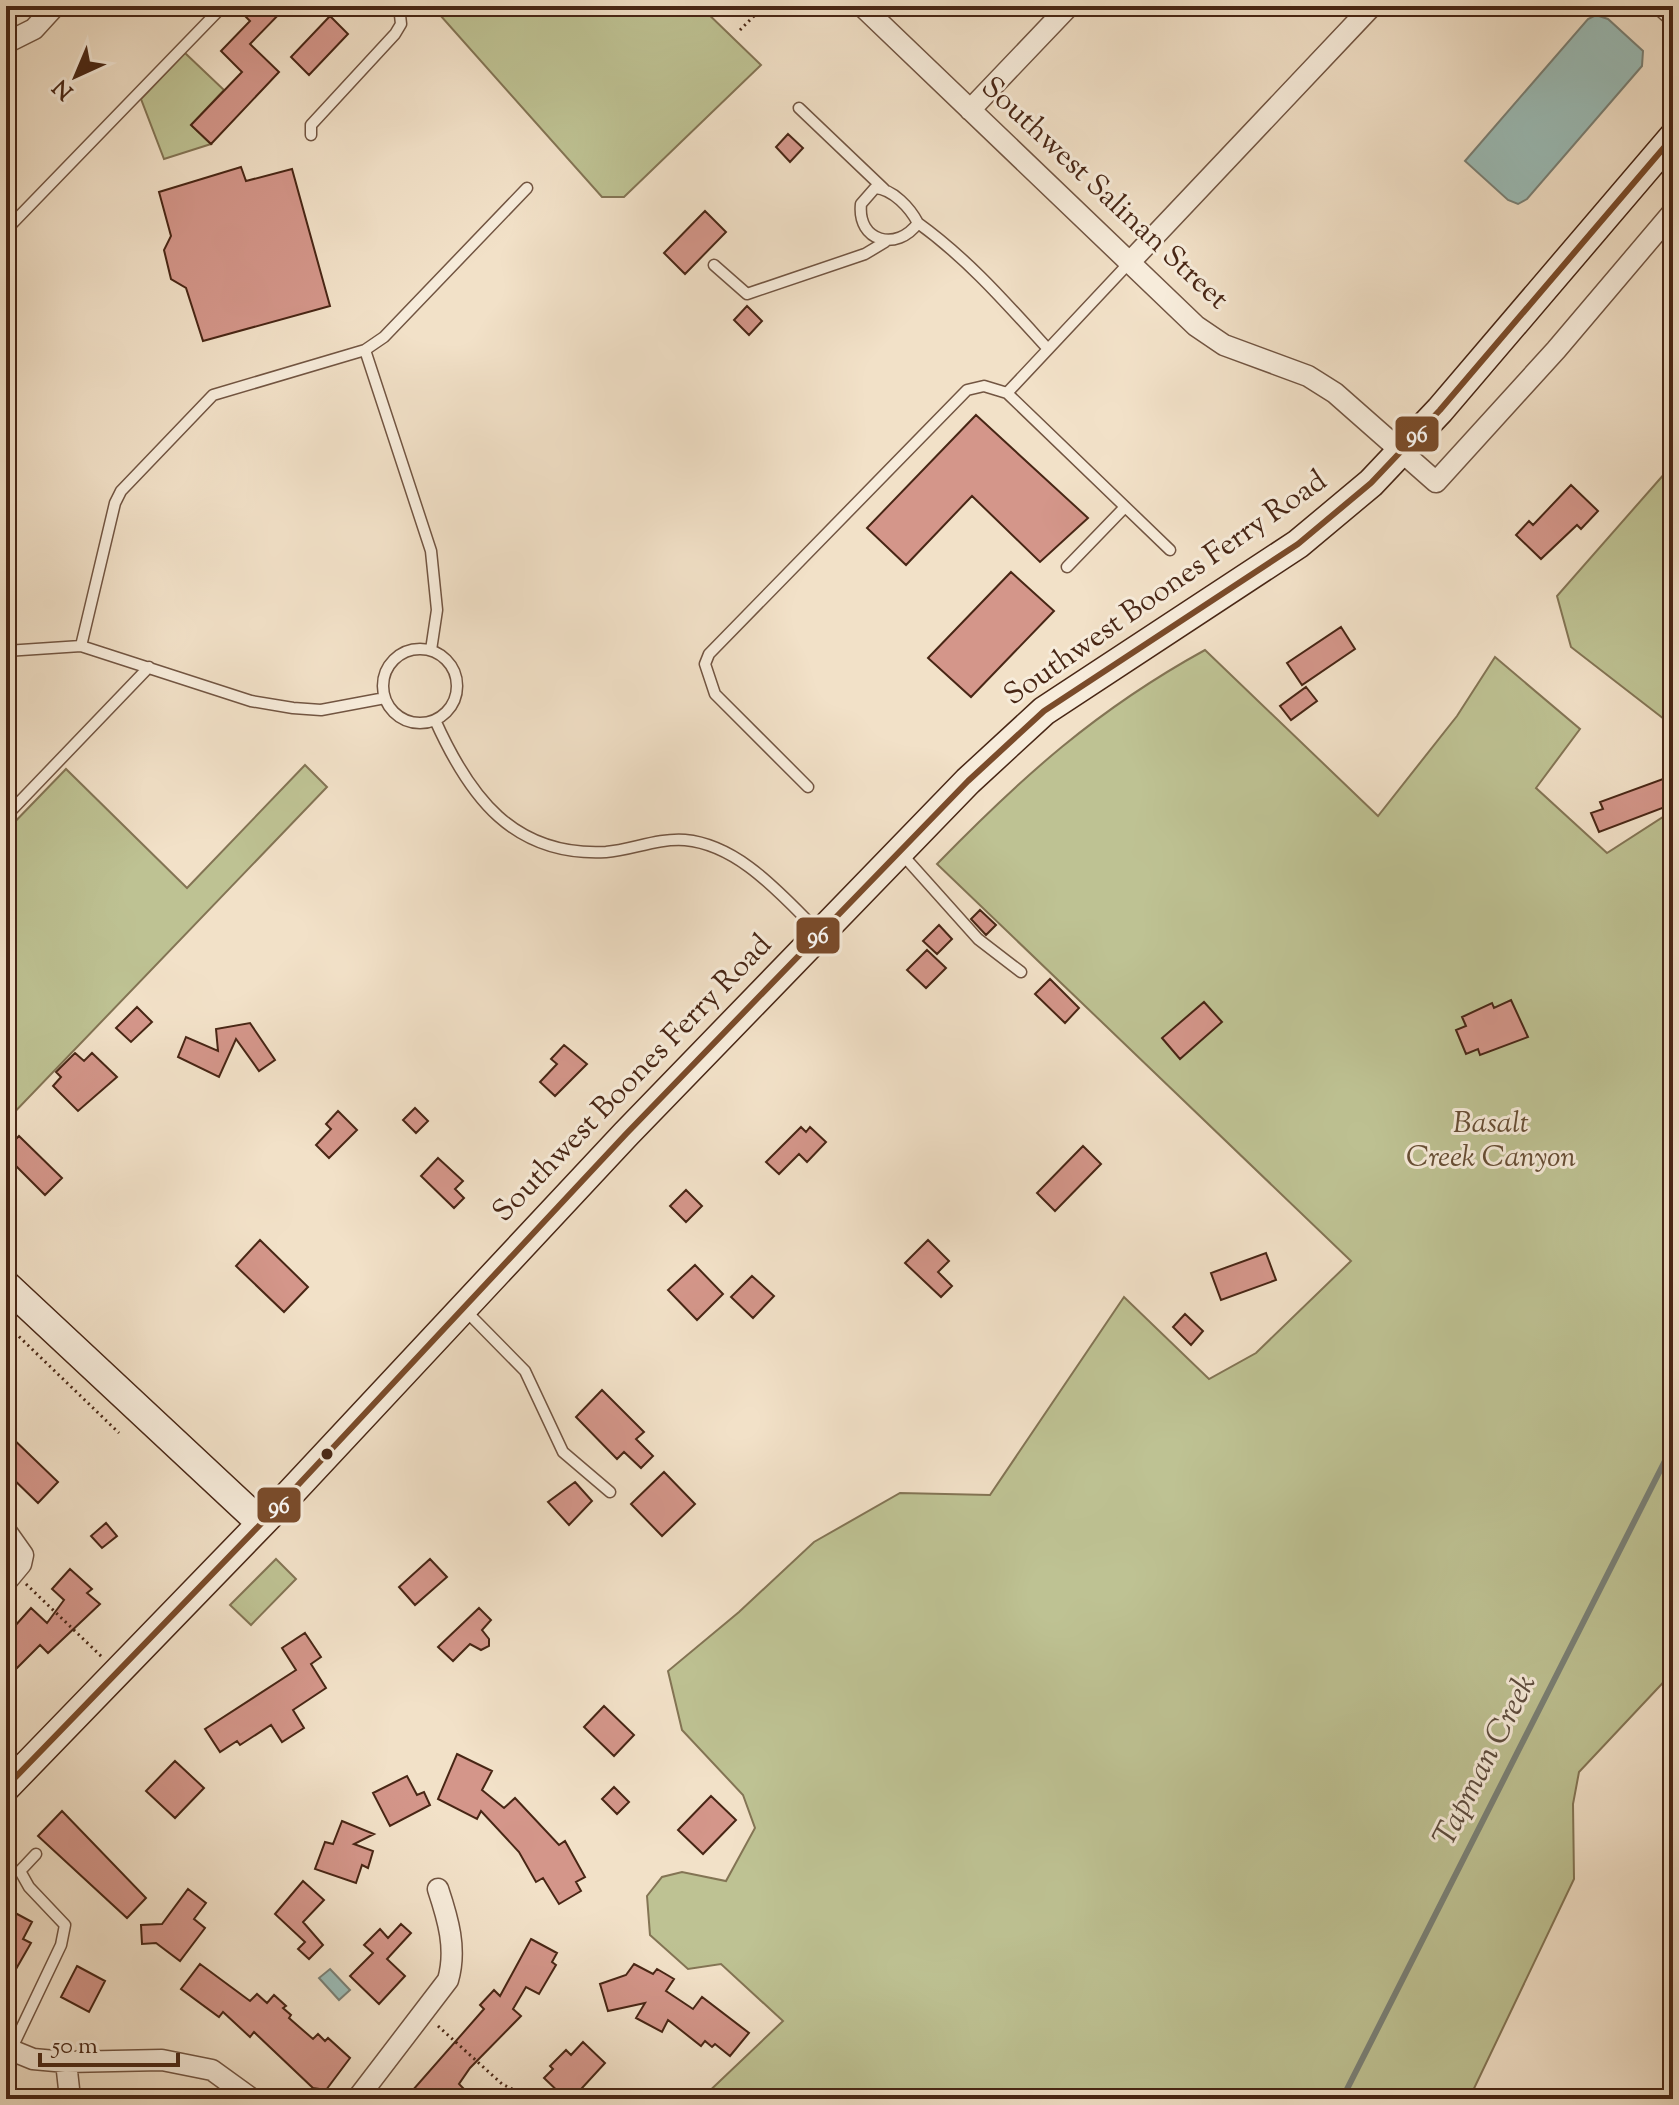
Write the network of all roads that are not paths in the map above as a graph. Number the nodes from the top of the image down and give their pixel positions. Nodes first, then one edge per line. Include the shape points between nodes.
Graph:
1 (55, 6) edge
2 (223, 6) edge
3 (399, 6) edge
4 (862, 6) edge
5 (1069, 6) edge
6 (1372, 6) edge
7 (1662, 6) edge
8 (1673, 16) edge
9 (6, 43) edge
10 (799, 108) dead end
11 (970, 110) junction
12 (311, 135) dead end
13 (1673, 137) edge
14 (527, 188) dead end
15 (884, 189) junction
16 (1673, 212) edge
17 (918, 223) junction
18 (6, 230) edge
19 (885, 242) junction
20 (1129, 263) junction
21 (714, 265) dead end
22 (1048, 349) junction
23 (365, 350) junction
24 (1007, 393) junction
25 (1402, 452) junction
26 (1125, 507) junction
27 (1170, 550) dead end
28 (1067, 567) dead end
29 (81, 646) junction
30 (431, 650) junction
31 (6, 651) edge
32 (149, 667) junction
33 (385, 698) junction
34 (435, 720) junction
35 (808, 787) dead end
36 (6, 816) edge
37 (899, 851) junction
38 (820, 933) junction
39 (1021, 972) dead end
40 (6, 1285) edge
41 (461, 1307) junction
42 (610, 1492) dead end
43 (261, 1523) junction
44 (6, 1531) edge
45 (15, 1570) edge
46 (6, 1787) edge
47 (36, 1854) dead end
48 (438, 1889) dead end
49 (9, 2049) edge
50 (66, 2062) junction
51 (67, 2099) edge
52 (252, 2099) edge
53 (357, 2099) edge

1 - 9 street via 34,29
2 - 18 lane
3 - 12 lane via 401,24 395,34 311,125
4 - 11 street, Southwest Salinan Street
5 - 11 street
6 - 20 street
7 - 8 street
10 - 15 lane
11 - 20 street, Southwest Salinan Street
13 - 25 main road, Southwest Boones Ferry Road
14 - 23 lane via 384,337
15 - 17 lane
15 - 19 lane via 867,194 860,214 874,238
16 - 25 street via 1436,482
17 - 19 lane via 910,234
17 - 22 lane via 980,273
19 - 21 lane via 865,254 747,294
20 - 22 lane
20 - 25 street, Southwest Salinan Street via 1196,326 1250,357 1308,376
22 - 24 lane
23 - 29 lane via 225,389 121,491
23 - 30 lane via 431,551 437,610
24 - 26 lane
24 - 35 lane via 984,386 967,390 709,654 705,671 715,694
25 - 37 main road, Southwest Boones Ferry Road via 1298,544 1044,711
26 - 27 lane
26 - 28 lane
29 - 31 lane
29 - 32 lane
30 - 33 lane via 397,656 385,675
30 - 34 lane via 451,665 457,690
32 - 33 lane via 270,705 321,710
32 - 36 lane
33 - 34 lane via 411,722
34 - 38 lane via 465,780 488,809 516,831 576,850 607,852 686,840 722,851 752,869
37 - 38 main road, Southwest Boones Ferry Road
37 - 39 lane via 978,939
38 - 41 main road, Southwest Boones Ferry Road
40 - 43 main road
41 - 42 lane via 525,1371 563,1452
41 - 43 main road, Southwest Boones Ferry Road
43 - 46 main road, Southwest Boones Ferry Road
44 - 45 street
47 - 49 lane via 20,1871 65,1925 61,1945
48 - 53 street via 454,1961 448,1980
49 - 50 street via 33,2059
50 - 51 street
50 - 52 street via 162,2060 212,2070

